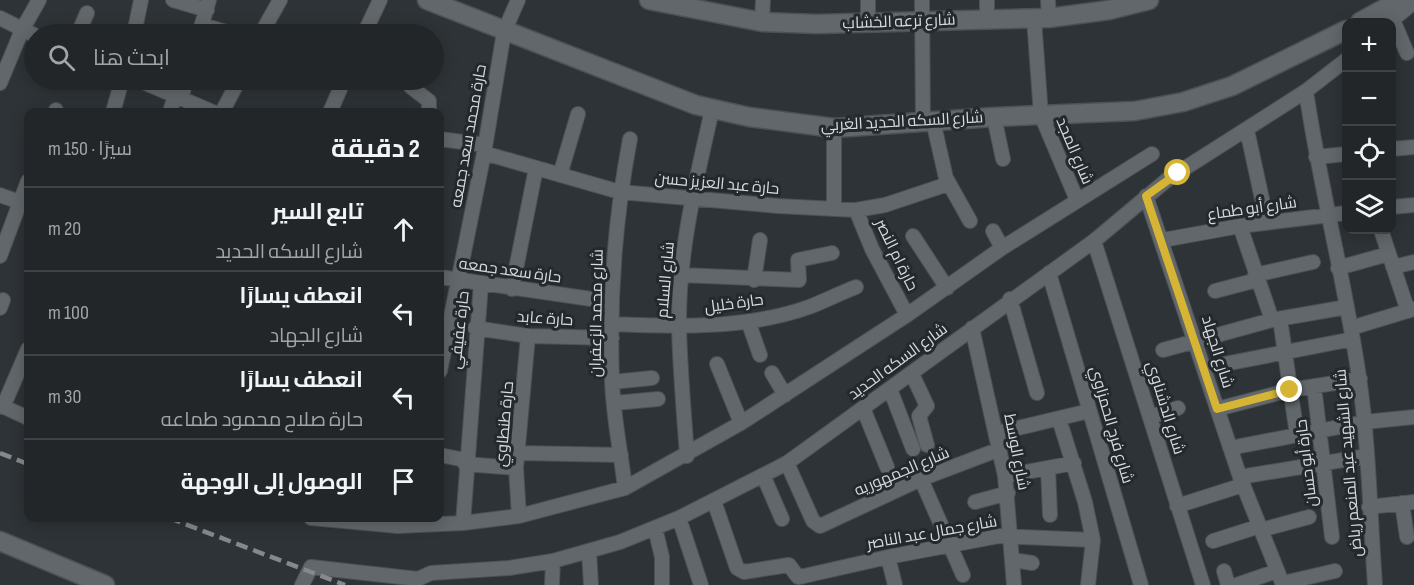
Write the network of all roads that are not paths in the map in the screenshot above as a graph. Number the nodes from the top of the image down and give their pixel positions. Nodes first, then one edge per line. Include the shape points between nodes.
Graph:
1 (39, 0) edge
2 (141, 0) edge
3 (173, 0) edge
4 (280, 0) edge
5 (380, 0) edge
6 (427, 0) edge
7 (518, 0) edge
8 (763, 0) edge
9 (868, 0) edge
10 (922, 0) edge
11 (987, 0) edge
12 (1149, 0) edge
13 (1400, 0) edge
14 (654, 1) edge
15 (1414, 2) edge
16 (208, 5) edge
17 (1108, 5) edge
18 (715, 7) edge
19 (1044, 12) edge
20 (87, 13) dead end
21 (0, 18) edge
22 (1367, 18) edge
23 (1395, 18) edge
24 (987, 20) junction
25 (921, 21) junction
26 (762, 22) junction
27 (868, 22) junction
28 (31, 24) edge
29 (82, 24) edge
30 (136, 24) edge
31 (203, 24) edge
32 (267, 24) edge
33 (369, 24) edge
34 (1396, 30) edge
35 (24, 31) edge
36 (504, 32) junction
37 (1342, 32) edge
38 (24, 40) edge
39 (1407, 53) dead end
40 (1342, 64) edge
41 (0, 83) edge
42 (119, 90) edge
43 (162, 90) edge
44 (181, 90) edge
45 (233, 90) edge
46 (340, 90) edge
47 (415, 90) edge
48 (1306, 91) junction
49 (178, 97) junction
50 (114, 108) edge
51 (172, 108) edge
52 (204, 108) edge
53 (224, 108) edge
54 (332, 108) edge
55 (429, 108) edge
56 (712, 110) junction
57 (578, 114) dead end
58 (1041, 115) junction
59 (994, 117) junction
60 (928, 122) junction
61 (834, 128) junction
62 (1247, 130) junction
63 (630, 138) dead end
64 (444, 140) edge
65 (1414, 147) edge
66 (485, 149) junction
67 (1396, 149) edge
68 (1152, 154) dead end
69 (1342, 154) edge
70 (1316, 157) junction
71 (1003, 159) dead end
72 (536, 168) junction
73 (561, 175) junction
74 (948, 184) junction
75 (620, 192) junction
76 (0, 195) edge
77 (1146, 196) junction
78 (692, 199) junction
79 (1077, 200) junction
80 (24, 204) edge
81 (1414, 205) edge
82 (1396, 207) edge
83 (834, 209) junction
84 (856, 210) junction
85 (1342, 214) edge
86 (1327, 217) junction
87 (970, 221) dead end
88 (1267, 222) junction
89 (1240, 226) junction
90 (993, 231) dead end
91 (1382, 234) edge
92 (913, 236) dead end
93 (760, 240) dead end
94 (1094, 240) junction
95 (1163, 240) junction
96 (1002, 248) junction
97 (832, 253) dead end
98 (0, 256) edge
99 (1312, 261) dead end
100 (1390, 261) junction
101 (1414, 262) edge
102 (1338, 268) junction
103 (1049, 273) junction
104 (681, 274) junction
105 (1256, 277) junction
106 (444, 278) edge
107 (754, 280) junction
108 (459, 281) junction
109 (481, 284) junction
110 (856, 287) dead end
111 (947, 288) junction
112 (512, 289) junction
113 (1215, 291) dead end
114 (1010, 299) junction
115 (612, 302) junction
116 (1347, 307) junction
117 (1411, 310) edge
118 (907, 315) junction
119 (1276, 320) junction
120 (748, 321) junction
121 (679, 327) junction
122 (476, 328) junction
123 (972, 328) junction
124 (612, 331) junction
125 (1352, 334) junction
126 (528, 336) junction
127 (1197, 343) junction
128 (1163, 350) dead end
129 (1285, 351) junction
130 (444, 352) edge
131 (760, 355) dead end
132 (24, 358) edge
133 (717, 364) dead end
134 (1204, 368) junction
135 (772, 373) dead end
136 (912, 374) junction
137 (652, 378) dead end
138 (1360, 379) junction
139 (612, 382) junction
140 (1314, 386) junction
141 (890, 389) junction
142 (1290, 390) junction
143 (1036, 393) dead end
144 (785, 395) junction
145 (658, 399) dead end
146 (615, 403) junction
147 (2, 406) edge
148 (863, 408) junction
149 (1178, 408) dead end
150 (1217, 409) junction
151 (1089, 411) junction
152 (24, 416) edge
153 (1150, 417) junction
154 (1414, 417) edge
155 (1059, 419) junction
156 (1365, 422) junction
157 (741, 423) junction
158 (1319, 432) junction
159 (997, 433) junction
160 (1298, 435) junction
161 (927, 445) dead end
162 (1230, 448) junction
163 (913, 449) dead end
164 (1000, 449) junction
165 (519, 453) junction
166 (444, 455) edge
167 (621, 455) junction
168 (687, 456) junction
169 (1367, 456) junction
170 (465, 462) junction
171 (1323, 462) junction
172 (787, 463) junction
173 (1074, 463) junction
174 (887, 467) dead end
175 (516, 468) junction
176 (1048, 468) junction
177 (763, 475) junction
178 (1005, 476) junction
179 (921, 479) junction
180 (1242, 481) junction
181 (625, 489) junction
182 (1008, 493) junction
183 (714, 501) junction
184 (975, 502) dead end
185 (1408, 502) edge
186 (1177, 506) junction
187 (1369, 507) junction
188 (1050, 515) dead end
189 (519, 516) junction
190 (1309, 517) dead end
191 (679, 518) junction
192 (782, 519) dead end
193 (424, 522) edge
194 (463, 523) junction
195 (655, 528) junction
196 (1261, 528) junction
197 (1012, 536) junction
198 (1332, 537) dead end
199 (1407, 537) dead end
200 (1093, 540) junction
201 (0, 541) edge
202 (1213, 541) dead end
203 (951, 544) junction
204 (589, 551) junction
205 (888, 557) junction
206 (1013, 560) junction
207 (553, 561) junction
208 (1032, 563) dead end
209 (1224, 571) dead end
210 (1335, 571) dead end
211 (963, 575) dead end
212 (1281, 580) edge
213 (418, 582) edge
214 (105, 585) edge
215 (302, 585) edge
216 (552, 585) edge
217 (591, 585) edge
218 (662, 585) edge
219 (701, 585) edge
220 (895, 585) edge
221 (1014, 585) edge
222 (1088, 585) edge
223 (1141, 585) edge
224 (1203, 585) edge
225 (1228, 585) edge
226 (1236, 585) edge
227 (1375, 585) edge

1 - 28 street
2 - 30 street
3 - 16 street
4 - 32 street
5 - 33 street
6 - 36 street, شارع السكه الحديد الغربي
7 - 36 street, حارة محمد سعد جمعه
8 - 26 street
9 - 27 street
10 - 25 street
11 - 24 street
12 - 17 street, شارع ترعه الخشاب
13 - 22 street
14 - 18 street, شارع ترعه الخشاب
15 - 23 street
16 - 31 street
17 - 19 street, شارع ترعه الخشاب
18 - 26 street, شارع ترعه الخشاب
19 - 24 street, شارع ترعه الخشاب
19 - 58 street, شارع المجد
20 - 29 street
21 - 35 street
24 - 25 street, شارع ترعه الخشاب
25 - 27 street, شارع ترعه الخشاب
25 - 60 street
26 - 27 street, شارع ترعه الخشاب
34 - 39 street
36 - 56 street, شارع السكه الحديد الغربي
36 - 66 street, حارة محمد سعد جمعه
37 - 58 street, شارع السكه الحديد الغربي via 1232,86 1183,102 1135,111
38 - 41 street
40 - 48 street, شارع السكه الحديد
42 - 50 street
43 - 49 street
44 - 49 street
45 - 53 street
46 - 54 street
47 - 55 street via 429,101
48 - 62 street, شارع السكه الحديد
48 - 70 street, شارع الشهيد عبد المنعم رياض
49 - 51 street
49 - 52 street
56 - 61 street, شارع السكه الحديد الغربي
56 - 78 street, شارع السلام
57 - 73 street
58 - 59 street, شارع السكه الحديد الغربي
58 - 79 street, شارع المجد
59 - 60 street, شارع السكه الحديد الغربي
59 - 71 street
60 - 61 street, شارع السكه الحديد الغربي
60 - 74 street
61 - 83 street
62 - 77 street, شارع السكه الحديد
62 - 88 street
63 - 75 street, شارع محمد الزعفران
64 - 66 street, حارة عبد العزيز حسن
65 - 67 street
66 - 72 street, حارة عبد العزيز حسن
66 - 108 street, حارة محمد سعد جمعه
68 - 79 street, شارع السكه الحديد
69 - 70 street
70 - 86 street, شارع الشهيد عبد المنعم رياض
72 - 73 street, حارة عبد العزيز حسن
72 - 112 street
73 - 75 street, حارة عبد العزيز حسن
74 - 84 street, حارة عبد العزيز حسن via 885,205
74 - 87 street
75 - 78 street, حارة عبد العزيز حسن
75 - 115 street, شارع محمد الزعفران
76 - 80 street
77 - 94 street, شارع السكه الحديد
77 - 95 street, شارع الجهاد
78 - 83 street, حارة عبد العزيز حسن
78 - 104 street, شارع السلام
79 - 96 street, شارع السكه الحديد
80 - 98 street
81 - 82 street
83 - 84 street, حارة عبد العزيز حسن
84 - 118 street, حارة ام النصر
85 - 86 street, شارع أبو طماع
86 - 88 street, شارع أبو طماع
86 - 102 street, شارع الشهيد عبد المنعم رياض
88 - 89 street, شارع أبو طماع
89 - 95 street, شارع أبو طماع
89 - 105 street
90 - 96 street
91 - 100 street
92 - 111 street
93 - 107 street
94 - 103 street, شارع السكه الحديد
94 - 153 street, شارع الدشناوي
95 - 127 street, شارع الجهاد
96 - 111 street, شارع السكه الحديد
97 - 107 street via 798,260 801,280
99 - 105 street
100 - 101 street
100 - 102 street
100 - 117 street
102 - 116 street, شارع الشهيد عبد المنعم رياض
103 - 114 street, شارع السكه الحديد
103 - 151 street, شارع فرج الحمزاوي
104 - 107 street
104 - 121 street, شارع السلام
105 - 113 street
105 - 119 street
106 - 108 street, حارة سعد جمعه
108 - 109 street, حارة سعد جمعه
108 - 130 street, حارة محمد سعد جمعه
109 - 112 street, حارة سعد جمعه
109 - 122 street, حارة عفيفي
110 - 120 street, حارة خليل via 808,307
111 - 118 street, شارع السكه الحديد
112 - 115 street, حارة سعد جمعه
114 - 123 street, شارع السكه الحديد
114 - 143 street
115 - 124 street, شارع محمد الزعفران
116 - 119 street
116 - 125 street, شارع الشهيد عبد المنعم رياض
117 - 125 street
118 - 144 street, شارع السكه الحديد
119 - 127 street
119 - 129 street
120 - 121 street, حارة خليل
120 - 131 street
121 - 124 street, حارة خليل
121 - 168 street, شارع السلام
122 - 126 street, حارة عابد
122 - 170 street, حارة عفيفي
123 - 136 street, شارع السكه الحديد
123 - 159 street, شارع الوسط
124 - 126 street, حارة عابد
124 - 139 street, شارع محمد الزعفران
125 - 129 street
125 - 138 street, شارع الشهيد عبد المنعم رياض
126 - 165 street, حارة طنطاوي
127 - 128 street
127 - 134 street, شارع الجهاد
129 - 134 street
129 - 142 street
132 - 147 street
133 - 157 street
134 - 150 street, شارع الجهاد
135 - 144 street
136 - 141 street, شارع السكه الحديد
136 - 161 street via 927,406 919,416
137 - 139 street
138 - 140 street
138 - 156 street, شارع الشهيد عبد المنعم رياض
139 - 146 street, شارع محمد الزعفران
140 - 142 street
140 - 158 street, حارة أبو حسان
141 - 148 street, شارع السكه الحديد
141 - 163 street
142 - 150 street
142 - 160 street
144 - 157 street, شارع السكه الحديد
145 - 146 street
146 - 167 street, شارع محمد الزعفران
147 - 152 street
148 - 172 street, شارع السكه الحديد
148 - 174 street
149 - 153 street
150 - 162 street, شارع الجهاد
151 - 155 street
151 - 223 street, شارع فرج الحمزاوي
153 - 186 street, شارع الدشناوي
154 - 156 street
155 - 159 street
155 - 173 street
156 - 158 street
156 - 169 street, شارع الشهيد عبد المنعم رياض
157 - 168 street, شارع السكه الحديد
158 - 160 street
158 - 171 street, حارة أبو حسان
159 - 164 street, شارع الوسط
160 - 162 street
162 - 180 street, شارع الجهاد
164 - 178 street, شارع الوسط
164 - 179 street, شارع الجمهوريه
165 - 167 street
165 - 175 street, حارة طنطاوي
166 - 170 street
167 - 181 street, شارع محمد الزعفران
168 - 181 street, شارع السكه الحديد
169 - 171 street
169 - 187 street, شارع الشهيد عبد المنعم رياض
170 - 175 street
170 - 194 street, حارة عفيفي
171 - 180 street
171 - 198 street, حارة أبو حسان
172 - 177 street, شارع السكه الحديد
172 - 179 street, شارع الجمهوريه via 817,526
173 - 176 street
173 - 200 street
175 - 189 street, حارة طنطاوي
176 - 178 street
176 - 188 street
177 - 183 street, شارع السكه الحديد
177 - 192 street
178 - 182 street, شارع الوسط
179 - 203 street
180 - 186 street
180 - 196 street, شارع الجهاد
181 - 189 street, شارع السكه الحديد
182 - 184 street
182 - 197 street, شارع الوسط
183 - 191 street, شارع السكه الحديد
183 - 205 street, شارع جمال عبد الناصر via 738,571 744,573 786,565 800,577
185 - 187 street
185 - 199 street
186 - 224 street, شارع الدشناوي
187 - 227 street, شارع الشهيد عبد المنعم رياض
189 - 194 street, شارع السكه الحديد
190 - 196 street
191 - 195 street, شارع السكه الحديد
191 - 219 street
193 - 194 street, شارع السكه الحديد
195 - 204 street, شارع السكه الحديد
195 - 218 street via 662,557
196 - 202 street
196 - 212 street, شارع الجهاد
197 - 200 street, شارع جمال عبد الناصر
197 - 203 street, شارع جمال عبد الناصر
197 - 206 street, شارع الوسط
200 - 222 street
201 - 214 street
203 - 205 street, شارع جمال عبد الناصر
203 - 211 street
204 - 207 street, شارع السكه الحديد
204 - 217 street
205 - 220 street
206 - 208 street
206 - 221 street, شارع الوسط
207 - 213 street, شارع السكه الحديد via 431,573
207 - 216 street
209 - 225 street
210 - 212 street
212 - 226 street
213 - 215 street via 316,567 309,568

